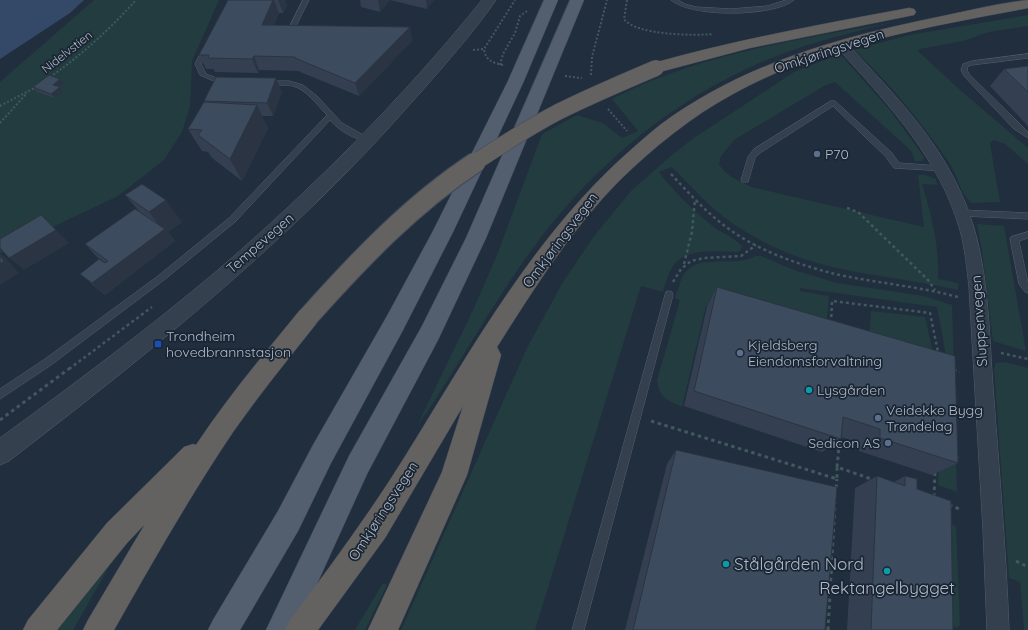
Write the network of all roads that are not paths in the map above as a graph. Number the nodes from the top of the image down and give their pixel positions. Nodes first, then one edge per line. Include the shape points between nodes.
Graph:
1 (306, 0) edge
2 (489, 0) edge
3 (551, 0) edge
4 (577, 0) edge
5 (674, 0) edge
6 (791, 0) edge
7 (976, 0) edge
8 (1028, 4) edge
9 (948, 5) dead end
10 (926, 9) dead end
11 (290, 32) edge
12 (208, 43) edge
13 (848, 52) dead end
14 (1028, 56) edge
15 (234, 82) edge
16 (257, 82) edge
17 (331, 115) junction
18 (1028, 136) edge
19 (368, 140) junction
20 (942, 169) junction
21 (745, 180) dead end
22 (963, 213) junction
23 (1028, 216) edge
24 (1028, 235) edge
25 (1028, 289) edge
26 (669, 295) road end
27 (499, 325) junction
28 (0, 394) edge
29 (224, 426) junction
30 (0, 453) edge
31 (38, 630) edge
32 (98, 630) edge
33 (223, 630) edge
34 (281, 630) edge
35 (300, 630) edge
36 (383, 630) edge
37 (578, 630) edge
38 (998, 630) edge

1 - 11 lane
2 - 19 street, Tempevegen via 436,67
3 - 33 main road via 515,83 443,232 288,521
4 - 34 main road via 476,238 430,333 358,465
5 - 6 lane via 682,6 728,12 773,8
7 - 9 highway
8 - 27 highway, Omkjøringsvegen via 907,27 848,42 800,58 726,90 639,151 599,190 561,234
10 - 29 highway, Omkjøringsvegen, bridge via 697,55 656,68 585,98 553,115 471,165 376,244 308,317
12 - 15 lane via 198,64 203,75 218,81
13 - 20 street, Sluppenvegen via 902,111
14 - 18 lane via 972,63 965,65 964,70 1016,127
16 - 17 lane via 302,87
17 - 19 lane via 336,123 352,134
17 - 28 lane via 232,220 154,283 48,362
19 - 30 street, Tempevegen via 294,214 208,289 104,374
20 - 21 lane via 897,166 833,103 757,151 752,157
20 - 22 street, Sluppenvegen
22 - 23 lane
22 - 38 street, Sluppenvegen via 974,255 978,301
24 - 25 lane via 1014,239 1023,284
26 - 37 lane
27 - 35 highway, Omkjøringsvegen via 374,529
27 - 36 highway via 454,475
29 - 31 highway via 117,533
29 - 32 highway via 170,509

